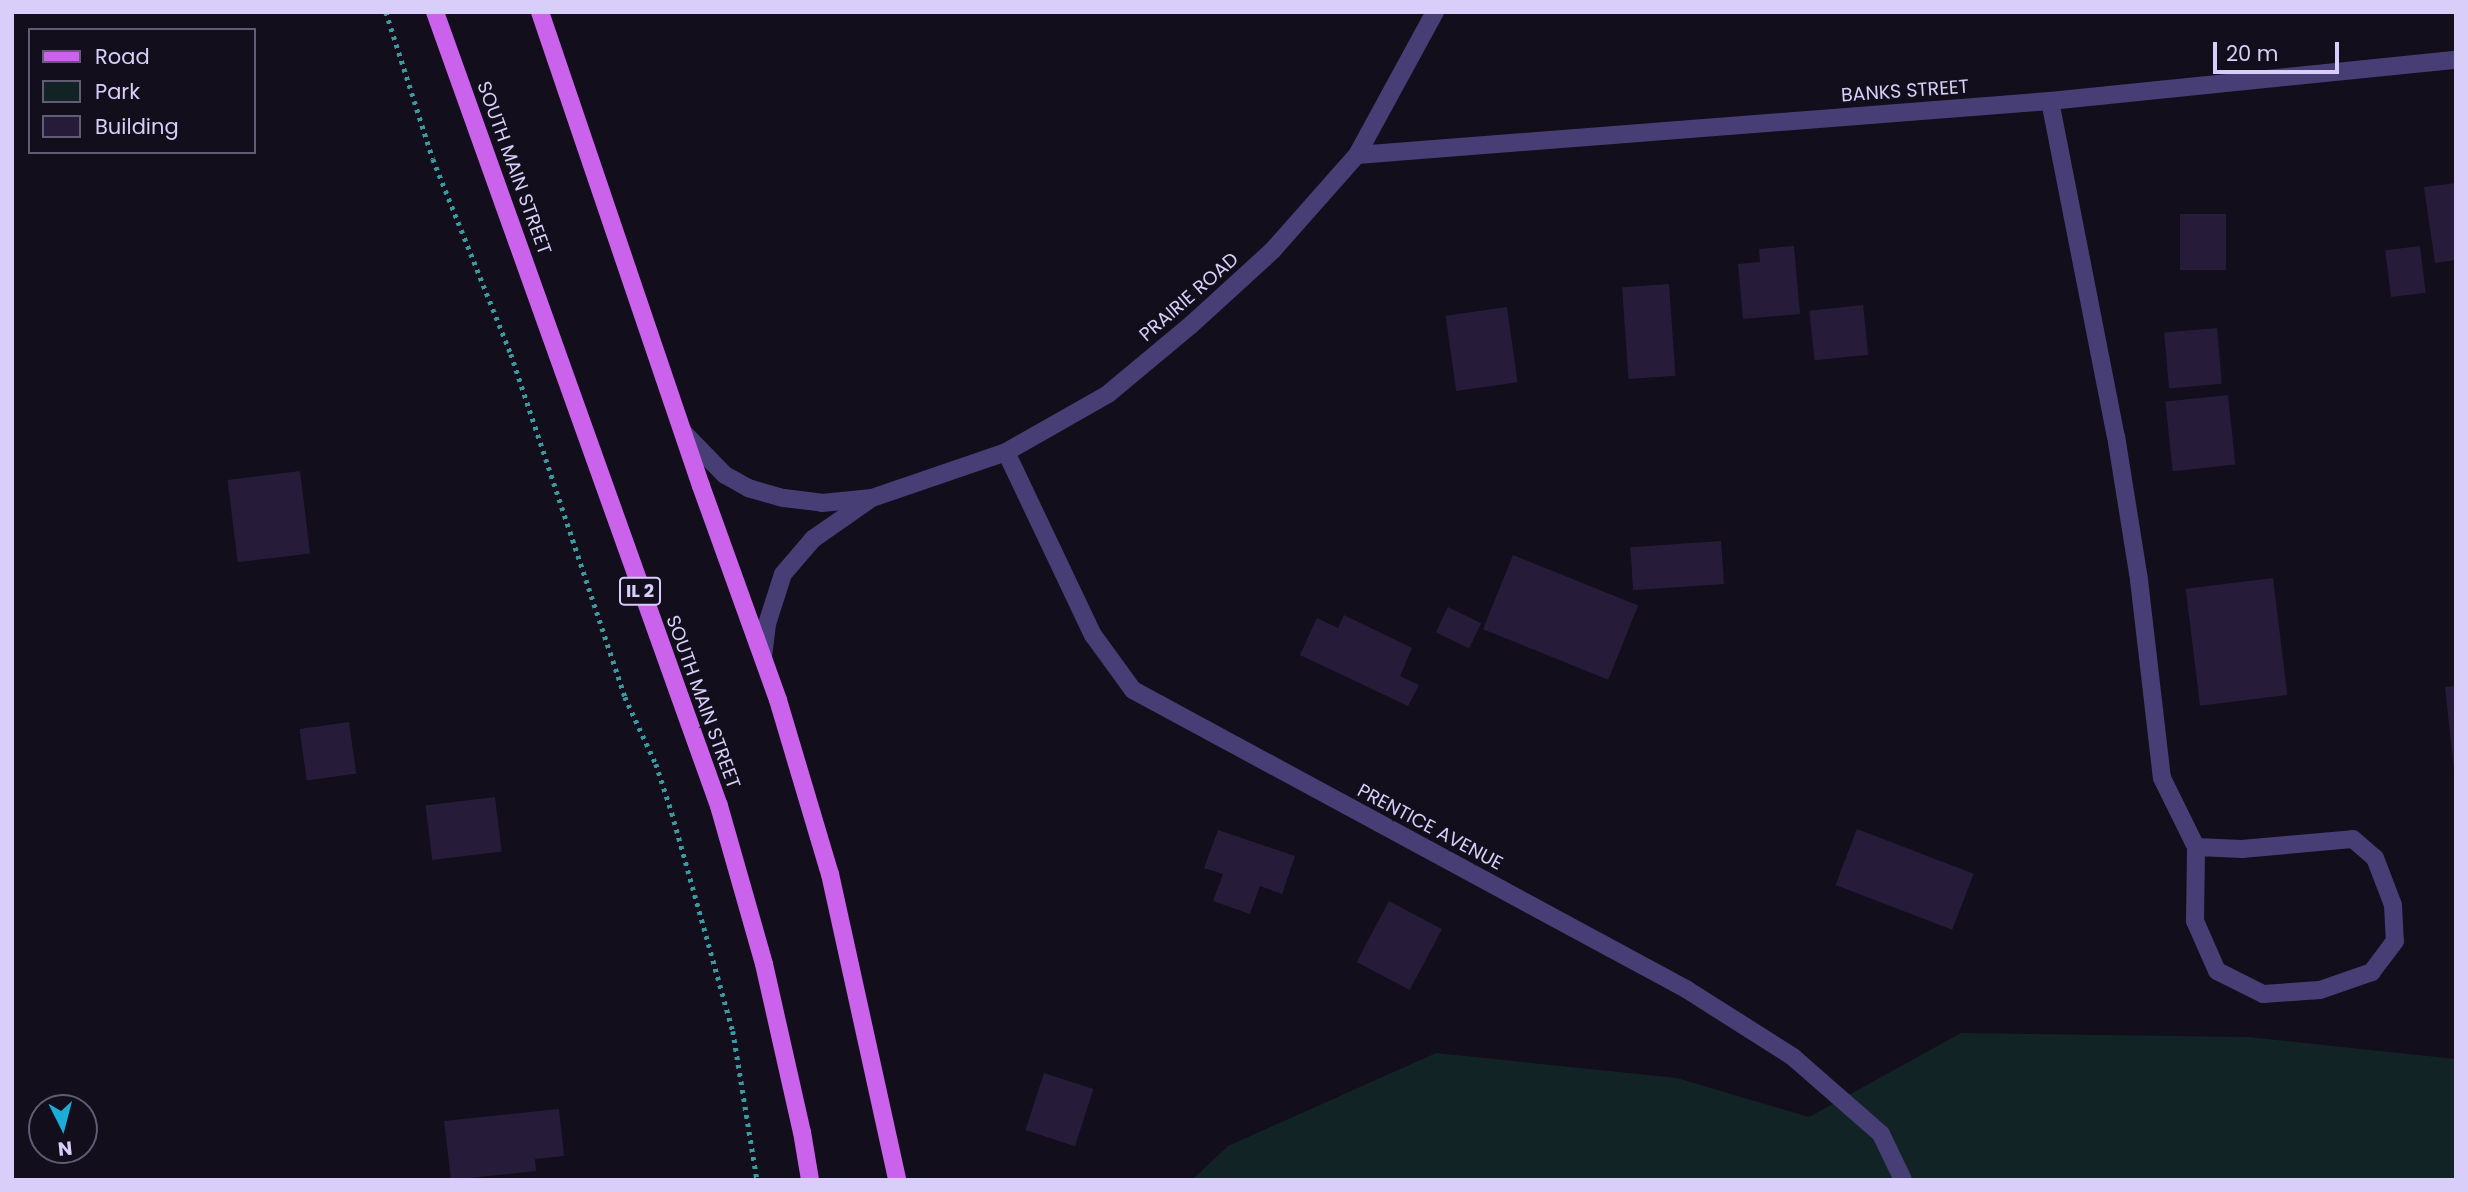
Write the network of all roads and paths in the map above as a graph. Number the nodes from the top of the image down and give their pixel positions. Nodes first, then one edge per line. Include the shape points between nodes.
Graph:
1 (386, 12) edge
2 (435, 12) edge
3 (540, 12) edge
4 (1436, 12) edge
5 (2456, 60) edge
6 (2050, 101) junction
7 (1357, 155) junction
8 (683, 432) junction
9 (1006, 452) junction
10 (872, 498) junction
11 (763, 657) junction
12 (2196, 847) junction
13 (757, 1180) edge
14 (810, 1180) edge
15 (897, 1180) edge
16 (1903, 1180) edge

1 - 13 path via 433,159 511,355 625,697 673,813 733,1031
2 - 14 main road, SOUTH MAIN STREET / IL 2 via 719,806 764,964
3 - 8 main road
4 - 7 street, PRAIRIE ROAD
5 - 6 street, BANKS STREET
6 - 7 street, BANKS STREET
6 - 12 street via 2116,436 2139,580 2162,778
7 - 9 street, PRAIRIE ROAD via 1272,251 1192,324 1108,394
8 - 10 street, PRAIRIE ROAD via 725,475 748,488 822,503
8 - 11 main road
9 - 10 street, PRAIRIE ROAD
9 - 16 street, PRENTICE AVENUE via 1093,635 1133,690 1686,989 1782,1050 1881,1134
10 - 11 street, PRAIRIE ROAD via 813,539 783,574 766,624
11 - 15 main road via 830,874
12 - 12 street via 2242,849 2353,839 2375,858 2393,905 2395,940 2372,972 2320,990 2263,994 2217,971 2195,921

